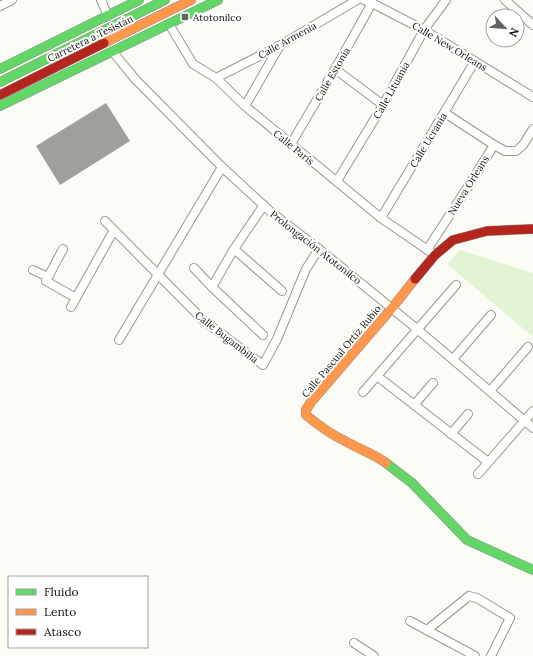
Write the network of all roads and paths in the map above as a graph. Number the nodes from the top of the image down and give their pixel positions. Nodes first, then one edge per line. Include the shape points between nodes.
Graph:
1 (12, 0) edge
2 (101, 0) edge
3 (140, 0) edge
4 (165, 0) edge
5 (191, 0) edge
6 (218, 0) edge
7 (357, 0) edge
8 (364, 0) edge
9 (446, 0) edge
10 (505, 0) edge
11 (372, 3) junction
12 (0, 6) edge
13 (108, 16) junction
14 (169, 24) junction
15 (533, 25) edge
16 (424, 30) junction
17 (279, 46) junction
18 (38, 50) junction
19 (113, 52) junction
20 (43, 60) junction
21 (475, 61) junction
22 (0, 69) edge
23 (335, 69) junction
24 (216, 78) junction
25 (0, 82) edge
26 (0, 95) edge
27 (533, 97) edge
28 (383, 105) junction
29 (0, 106) edge
30 (245, 106) junction
31 (445, 113) junction
32 (533, 129) edge
33 (291, 144) junction
34 (494, 145) junction
35 (222, 168) junction
36 (337, 182) junction
37 (264, 205) junction
38 (381, 218) junction
39 (105, 221) dead end
40 (533, 229) edge
41 (114, 230) junction
42 (63, 249) dead end
43 (234, 249) junction
44 (319, 249) junction
45 (431, 252) junction
46 (194, 268) dead end
47 (33, 270) dead end
48 (158, 274) junction
49 (48, 277) junction
50 (456, 285) dead end
51 (212, 287) junction
52 (282, 291) dead end
53 (76, 298) junction
54 (71, 307) dead end
55 (392, 308) junction
56 (491, 315) dead end
57 (417, 329) junction
58 (263, 335) dead end
59 (119, 340) dead end
60 (528, 347) dead end
61 (453, 359) junction
62 (377, 376) junction
63 (433, 383) dead end
64 (490, 391) junction
65 (363, 392) dead end
66 (414, 405) junction
67 (533, 411) edge
68 (468, 414) dead end
69 (525, 421) junction
70 (533, 428) edge
71 (451, 434) junction
72 (488, 462) junction
73 (478, 474) dead end
74 (533, 570) edge
75 (410, 621) dead end
76 (428, 630) junction
77 (354, 643) dead end
78 (374, 656) edge
79 (475, 656) edge
80 (491, 656) edge

1 - 12 street
2 - 13 street
3 - 13 main road
4 - 20 main road, Carretera a Tesistán
5 - 26 main road, Carretera a Tesistán
6 - 14 main road
7 - 17 street, Calle Armenia
8 - 11 street, Calle New Orleans
9 - 16 street, Calle Lituania
10 - 15 street
11 - 16 street, Calle New Orleans
11 - 23 street, Calle Estonia
13 - 18 main road
14 - 19 main road
14 - 24 street, Calle París via 193,64
16 - 21 street, Calle New Orleans
16 - 28 street, Calle Lituania
17 - 24 street, Calle Armenia
17 - 30 street
18 - 20 main road
18 - 22 main road
19 - 29 main road
19 - 35 street, Prolongación Atotonilco via 136,80
20 - 25 main road, Carretera a Tesistán
21 - 27 street, Calle New Orleans
21 - 31 street, Calle Ucrania
23 - 28 street
23 - 33 street, Calle Estonia
24 - 30 street, Calle París
28 - 36 street, Calle Lituania
30 - 33 street, Calle París
31 - 34 street
31 - 38 street, Calle Ucrania
32 - 34 street, Nueva Orleans via 516,151 505,151
33 - 36 street, Calle París
34 - 45 street, Nueva Orleans
35 - 37 street, Prolongación Atotonilco
35 - 48 street
36 - 38 street, Calle París
37 - 43 street
37 - 44 street, Prolongación Atotonilco
38 - 45 street, Calle París
39 - 41 street, Calle Bugambilia
40 - 45 main road, Calle Pascual Ortiz Rubio via 487,231 453,240
41 - 48 street, Calle Bugambilia
41 - 53 street
42 - 49 street
43 - 51 street
43 - 52 street
44 - 48 street, Calle Bugambilia via 306,269 263,365 203,320
44 - 55 street, Prolongación Atotonilco
45 - 55 main road, Calle Pascual Ortiz Rubio
46 - 51 street
47 - 49 street
48 - 59 street
49 - 53 street via 46,282
50 - 57 street
51 - 58 street
53 - 54 street
55 - 57 street, Prolongación Atotonilco
55 - 74 main road, Calle Pascual Ortiz Rubio via 311,402 306,414 344,441 378,457 412,483 467,540
56 - 61 street
57 - 61 street, Prolongación Atotonilco
57 - 62 street
60 - 64 street
61 - 64 street, Prolongación Atotonilco
62 - 65 street
62 - 66 street
63 - 66 street
64 - 69 street, Prolongación Atotonilco
66 - 71 street
67 - 69 street
68 - 71 street
69 - 70 street, Prolongación Atotonilco
69 - 72 street
71 - 72 street
72 - 73 street
75 - 76 street
76 - 79 street
76 - 80 street via 469,596 477,598 510,618
77 - 78 street

